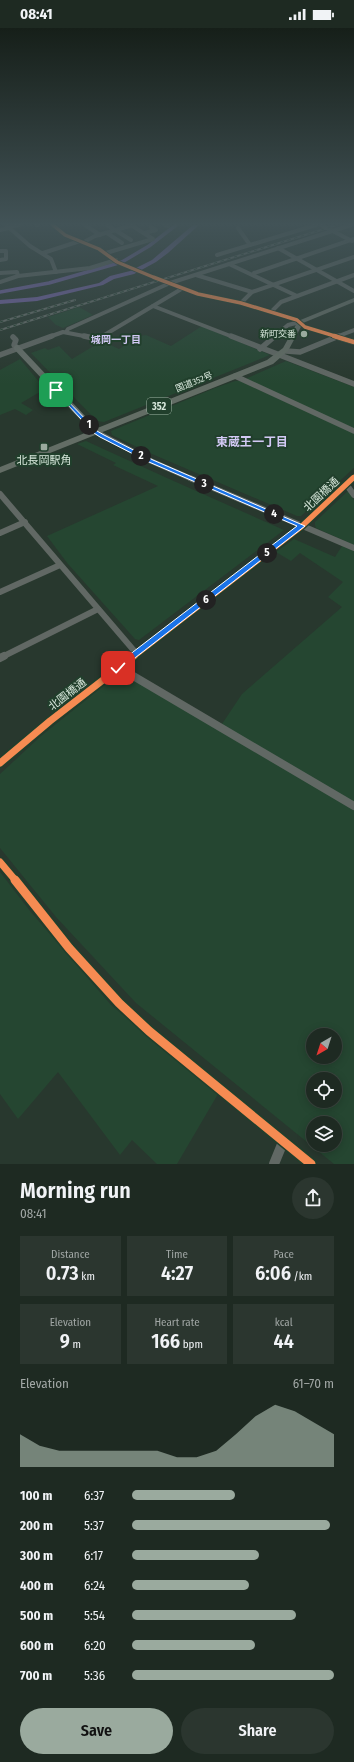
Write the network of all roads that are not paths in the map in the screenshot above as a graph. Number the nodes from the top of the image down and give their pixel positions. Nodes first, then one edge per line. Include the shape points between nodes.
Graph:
1 (158, 278) edge
2 (186, 278) edge
3 (206, 278) edge
4 (262, 278) edge
5 (264, 278) edge
6 (293, 278) edge
7 (331, 278) edge
8 (345, 278) edge
9 (337, 281) junction
10 (170, 283) junction
11 (275, 284) junction
12 (183, 288) junction
13 (354, 291) edge
14 (252, 292) junction
15 (299, 295) junction
16 (354, 300) edge
17 (241, 303) junction
18 (153, 306) junction
19 (271, 312) junction
20 (300, 322) junction
21 (354, 330) edge
22 (66, 332) junction
23 (13, 337) dead end
24 (337, 338) junction
25 (354, 342) edge
26 (17, 348) junction
27 (260, 349) junction
28 (283, 354) junction
29 (0, 355) edge
30 (235, 376) junction
31 (354, 384) edge
32 (354, 431) edge
33 (96, 432) junction
34 (0, 470) edge
35 (354, 477) edge
36 (346, 484) junction
37 (0, 494) edge
38 (354, 495) edge
39 (24, 522) junction
40 (302, 526) junction
41 (0, 533) edge
42 (354, 548) edge
43 (60, 565) junction
44 (0, 592) edge
45 (98, 609) junction
46 (136, 653) junction
47 (0, 658) edge
48 (118, 668) junction
49 (0, 763) edge
50 (354, 806) edge
51 (0, 862) edge
52 (283, 1142) junction
53 (274, 1164) edge
54 (311, 1164) edge

1 - 10 street
2 - 10 street
3 - 14 street
4 - 11 street
5 - 11 street
6 - 11 street
7 - 9 street
8 - 9 street
9 - 13 street
9 - 15 street
10 - 12 street
10 - 22 street
11 - 14 street
11 - 15 street
12 - 17 street
12 - 18 street
14 - 17 street
15 - 19 street via 281,302
16 - 20 highway
17 - 19 street
18 - 22 street via 102,338
18 - 27 street
19 - 20 street
20 - 24 street via 305,327
20 - 27 street via 288,326
20 - 28 highway via 294,338
21 - 24 street
22 - 26 street
23 - 26 street
24 - 25 street
24 - 28 street via 300,352
26 - 29 street
26 - 33 main road
27 - 28 street
28 - 30 highway, 国道352号 / 352
28 - 31 street
30 - 32 street
30 - 33 highway, 国道352号 / 352
33 - 34 highway, 国道352号 / 352
33 - 40 street via 151,461
35 - 36 street, 北園橋通
36 - 38 street
36 - 40 street, 北園橋通
37 - 39 street
39 - 41 street
39 - 43 street
40 - 42 street
40 - 46 street, 北園橋通
43 - 44 street
43 - 45 street
45 - 46 street
45 - 47 street
46 - 48 street, 北園橋通
48 - 49 street, 北園橋通
48 - 50 street
51 - 52 street via 119,1003
52 - 53 street
52 - 54 street

